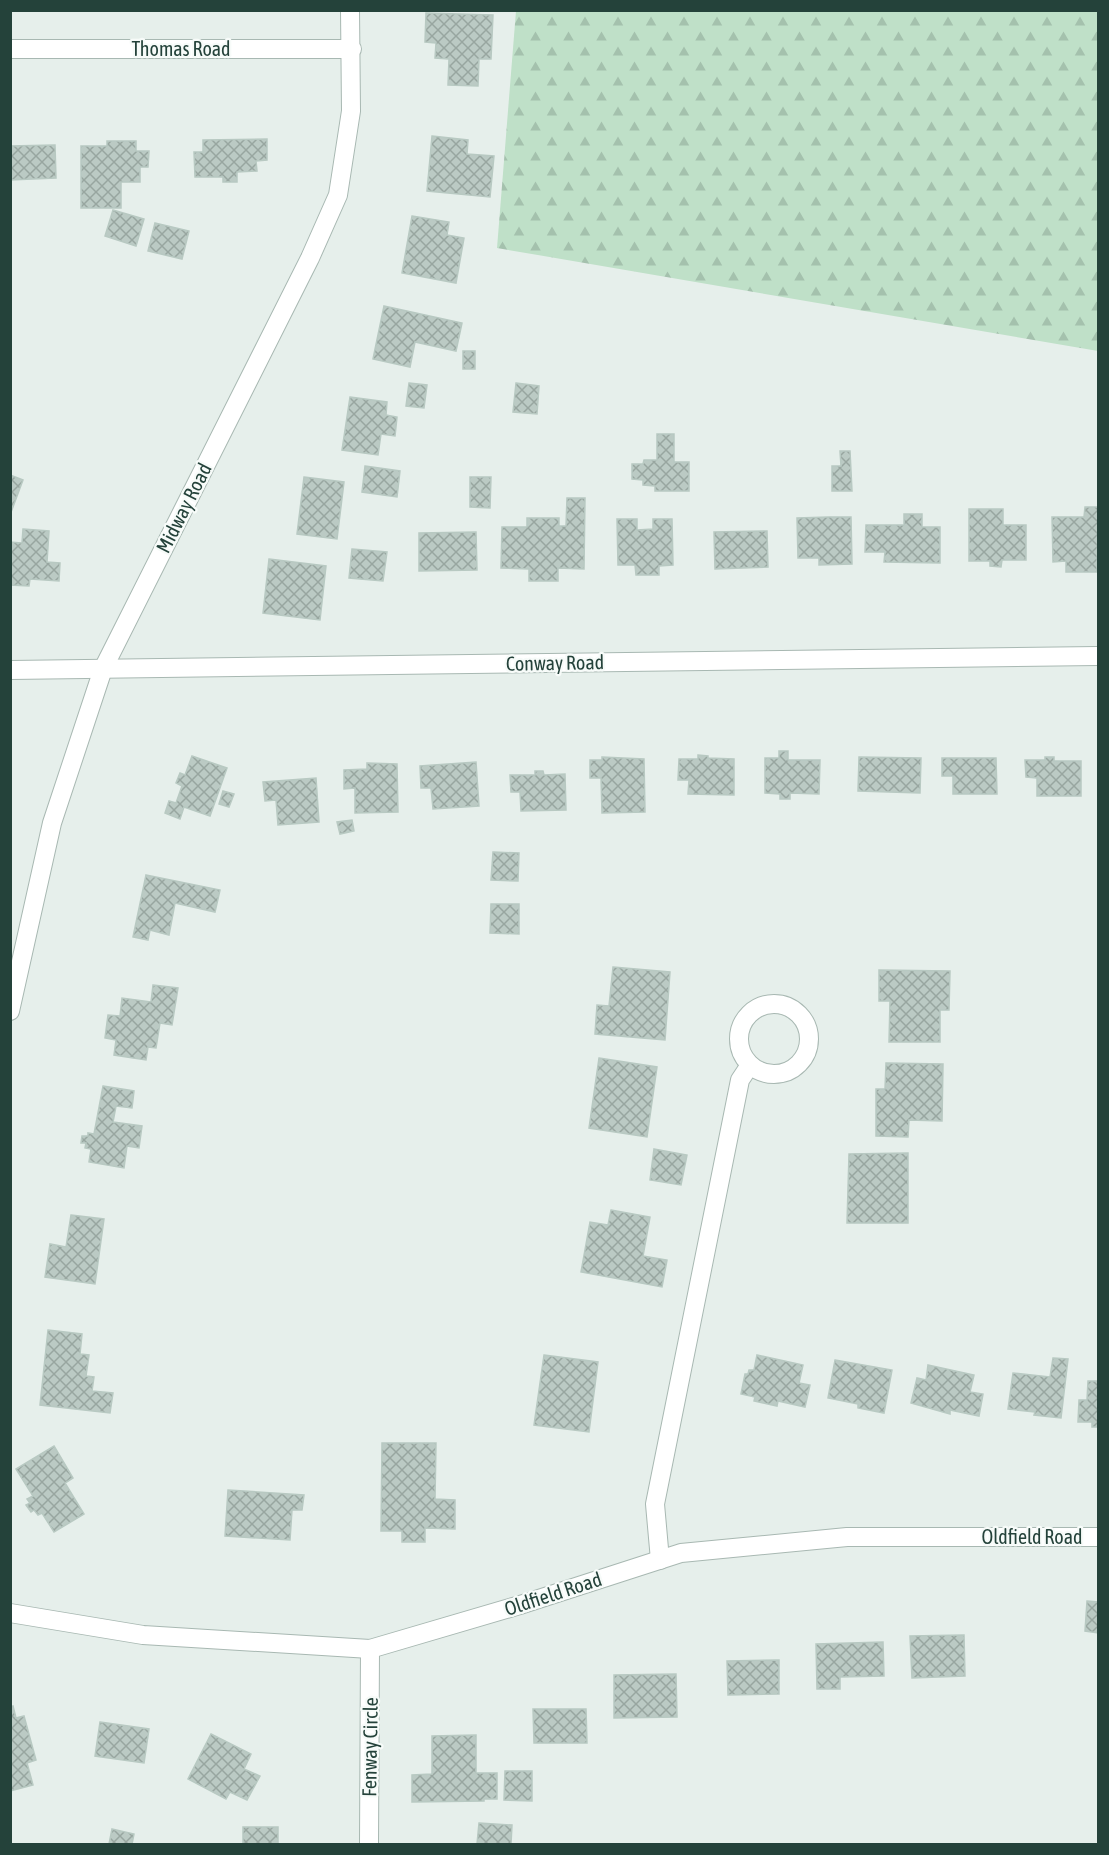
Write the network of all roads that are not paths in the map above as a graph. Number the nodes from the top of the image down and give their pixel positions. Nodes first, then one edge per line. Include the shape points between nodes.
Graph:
1 (350, 10) edge
2 (10, 49) edge
3 (352, 49) junction
4 (1098, 656) edge
5 (103, 669) junction
6 (10, 670) edge
7 (10, 1011) edge
8 (750, 1065) dead end
9 (1098, 1537) edge
10 (660, 1560) junction
11 (10, 1613) edge
12 (370, 1649) junction
13 (369, 1845) edge

1 - 3 street, Midway Road
2 - 3 street, Thomas Road
3 - 5 street, Midway Road via 351,111 338,195
4 - 5 street, Conway Road
5 - 6 street, Conway Road
5 - 7 street, Midway Road via 52,823
8 - 10 street via 740,1080 655,1504
9 - 10 street, Oldfield Road via 847,1538 681,1553
10 - 12 street, Oldfield Road
11 - 12 street, Oldfield Road via 143,1635
12 - 13 street, Fenway Circle

